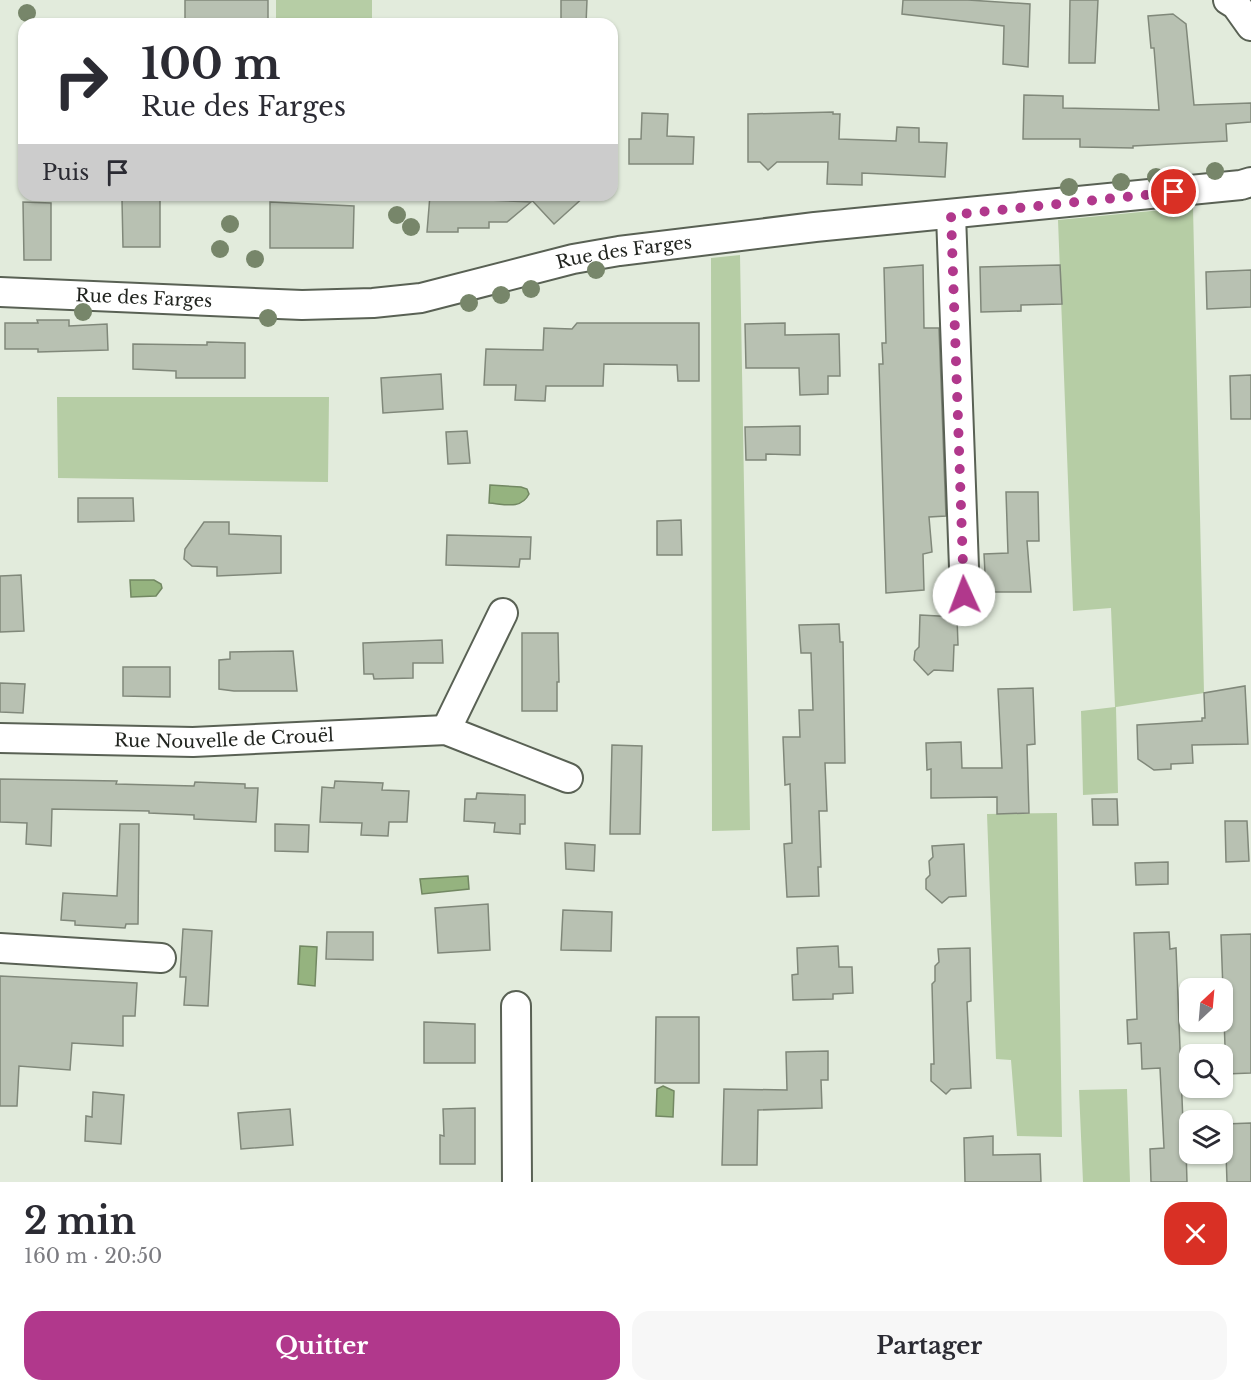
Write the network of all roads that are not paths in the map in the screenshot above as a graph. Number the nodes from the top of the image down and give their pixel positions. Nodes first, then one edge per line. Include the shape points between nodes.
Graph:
1 (1228, 0) edge
2 (1251, 26) edge
3 (1251, 182) edge
4 (951, 215) junction
5 (0, 292) edge
6 (964, 595) dead end
7 (503, 613) dead end
8 (446, 730) junction
9 (0, 738) edge
10 (568, 778) dead end
11 (0, 948) edge
12 (161, 958) dead end
13 (516, 1006) dead end
14 (517, 1182) edge

1 - 2 street
3 - 4 street, Rue des Farges
4 - 5 street, Rue des Farges via 620,251 421,298 373,303 302,305
4 - 6 street
7 - 8 street
8 - 9 street, Rue Nouvelle de Crouël via 193,742
8 - 10 street, Rue Nouvelle de Crouël
11 - 12 street
13 - 14 street

